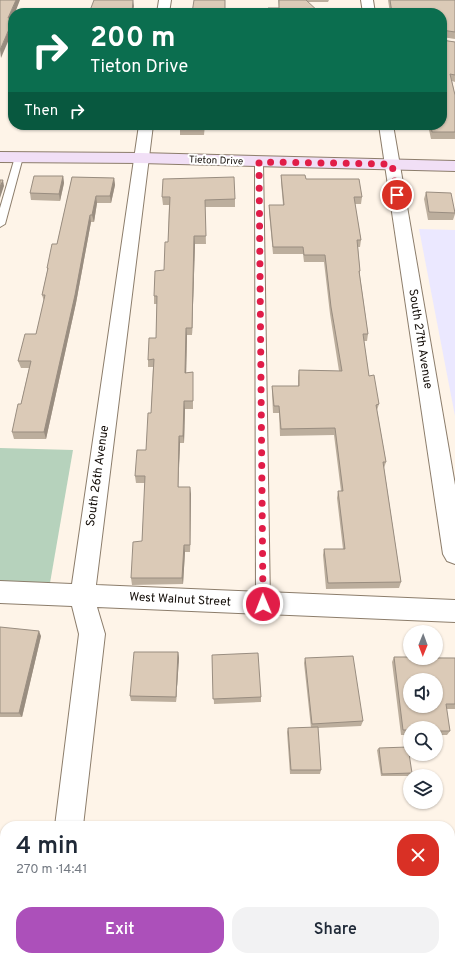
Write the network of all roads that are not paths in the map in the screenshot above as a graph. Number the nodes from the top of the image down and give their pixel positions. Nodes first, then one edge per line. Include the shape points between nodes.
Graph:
1 (145, 130) edge
2 (387, 130) edge
3 (0, 156) edge
4 (19, 157) junction
5 (140, 158) junction
6 (259, 162) junction
7 (392, 164) junction
8 (455, 166) edge
9 (0, 224) edge
10 (455, 554) edge
11 (0, 592) edge
12 (82, 596) junction
13 (263, 604) junction
14 (455, 611) edge
15 (70, 821) edge

1 - 5 street, South 26th Avenue
2 - 7 street, South 27th Avenue
3 - 4 main road, Tieton Drive
4 - 5 main road, Tieton Drive
4 - 9 lane
5 - 6 main road, Tieton Drive
5 - 12 street, South 26th Avenue
6 - 7 main road, Tieton Drive
6 - 13 lane
7 - 8 main road, Tieton Drive
7 - 10 street, South 27th Avenue
11 - 12 street, West Walnut Street
12 - 13 street, West Walnut Street
12 - 15 street, South 26th Avenue via 92,634
13 - 14 street, West Walnut Street

